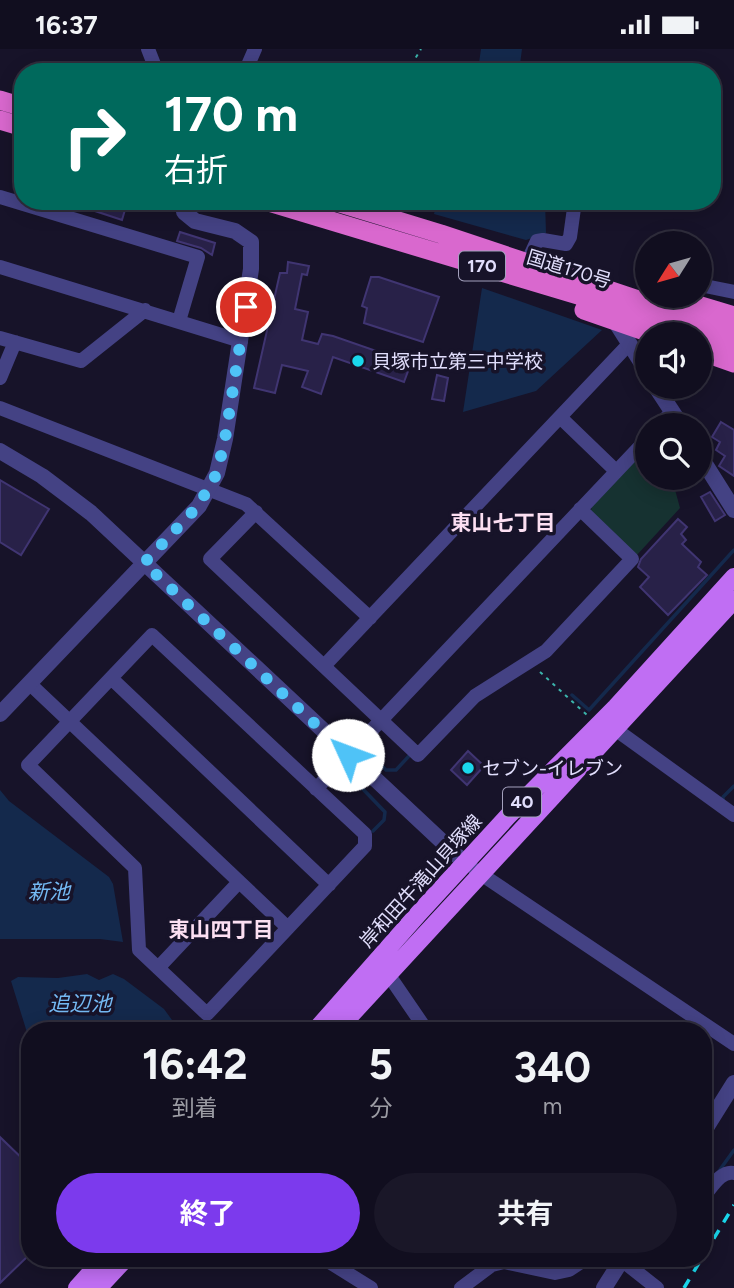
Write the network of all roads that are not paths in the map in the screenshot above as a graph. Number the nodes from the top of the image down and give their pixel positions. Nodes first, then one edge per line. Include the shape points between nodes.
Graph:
1 (43, 210) edge
2 (184, 210) edge
3 (295, 210) edge
4 (361, 210) edge
5 (574, 210) edge
6 (441, 235) junction
7 (531, 254) junction
8 (0, 267) edge
9 (532, 281) junction
10 (635, 286) edge
11 (712, 287) edge
12 (734, 292) edge
13 (710, 308) edge
14 (145, 310) junction
15 (734, 316) edge
16 (179, 321) junction
17 (615, 321) junction
18 (659, 322) edge
19 (635, 328) edge
20 (734, 332) edge
21 (0, 338) edge
22 (712, 339) edge
23 (241, 341) junction
24 (15, 342) junction
25 (629, 344) junction
26 (734, 347) edge
27 (635, 353) edge
28 (712, 355) edge
29 (734, 363) edge
30 (0, 378) edge
31 (0, 408) edge
32 (560, 417) junction
33 (0, 451) edge
34 (635, 451) edge
35 (616, 471) junction
36 (712, 475) edge
37 (209, 490) junction
38 (580, 509) junction
39 (734, 510) edge
40 (256, 512) junction
41 (144, 563) junction
42 (734, 577) edge
43 (734, 600) edge
44 (370, 618) junction
45 (324, 666) junction
46 (111, 678) junction
47 (30, 684) junction
48 (0, 715) edge
49 (381, 720) junction
50 (69, 722) junction
51 (615, 729) junction
52 (348, 755) junction
53 (316, 789) junction
54 (734, 815) edge
55 (465, 863) junction
56 (481, 874) junction
57 (239, 883) junction
58 (329, 884) junction
59 (288, 929) junction
60 (159, 968) junction
61 (388, 974) junction
62 (323, 1022) edge
63 (343, 1022) edge
64 (421, 1022) edge
65 (701, 1022) edge
66 (712, 1029) edge
67 (734, 1044) edge
68 (734, 1083) edge
69 (712, 1118) edge
70 (734, 1173) edge
71 (712, 1187) edge
72 (337, 1267) edge
73 (489, 1267) edge
74 (527, 1267) edge
75 (575, 1267) edge
76 (616, 1267) edge
77 (631, 1267) edge
78 (109, 1273) edge
79 (77, 1288) edge
80 (98, 1288) edge
81 (371, 1288) edge
82 (461, 1288) edge
83 (604, 1288) edge
84 (657, 1288) edge

1 - 16 street via 198,257
2 - 23 street via 195,221 235,231 251,242
3 - 9 highway, 国道170号 / 170
4 - 6 highway, 国道170号 / 170
5 - 7 street via 566,244 537,241
6 - 7 highway
6 - 20 highway, 国道170号 / 170
7 - 10 highway
8 - 14 street
9 - 17 highway via 544,295
9 - 18 highway, 国道170号 / 170
11 - 12 street
13 - 15 highway
14 - 16 street
14 - 24 street via 81,361
16 - 23 street
17 - 19 highway
17 - 25 street
21 - 24 street
22 - 26 highway, 国道170号 / 170
23 - 37 street via 225,439
24 - 30 street
25 - 27 street
25 - 32 street
28 - 29 highway
31 - 37 street
32 - 35 street
32 - 44 street
33 - 41 street via 91,513
34 - 35 street
35 - 38 street
36 - 39 street
37 - 40 street
37 - 41 street
38 - 49 street
38 - 49 street via 632,559 546,651 475,696 418,755
40 - 44 street
40 - 45 street via 211,559
41 - 47 street
41 - 52 street
42 - 55 main road, 岸和田牛滝山貝塚線 / 40
43 - 51 main road, 岸和田牛滝山貝塚線 / 40
44 - 45 street
45 - 49 street
46 - 50 street
46 - 53 street via 152,635
46 - 58 street
47 - 48 street
47 - 50 street
49 - 52 street
50 - 57 street
50 - 60 street via 28,765 135,868 139,950
51 - 54 street
51 - 56 main road, 岸和田牛滝山貝塚線 / 40
52 - 53 street
52 - 55 street
53 - 58 street via 365,834 365,846
55 - 56 street
55 - 62 main road, 岸和田牛滝山貝塚線 / 40
56 - 61 main road, 岸和田牛滝山貝塚線 / 40
56 - 65 street
57 - 59 street
57 - 60 street
58 - 59 street
59 - 60 street via 207,1014
61 - 63 main road, 岸和田牛滝山貝塚線 / 40
61 - 64 street
66 - 67 street
68 - 69 street
70 - 71 street via 722,1175
72 - 81 street
73 - 82 street
74 - 75 street via 555,1273
76 - 83 street
77 - 84 street
78 - 79 main road
78 - 80 main road

